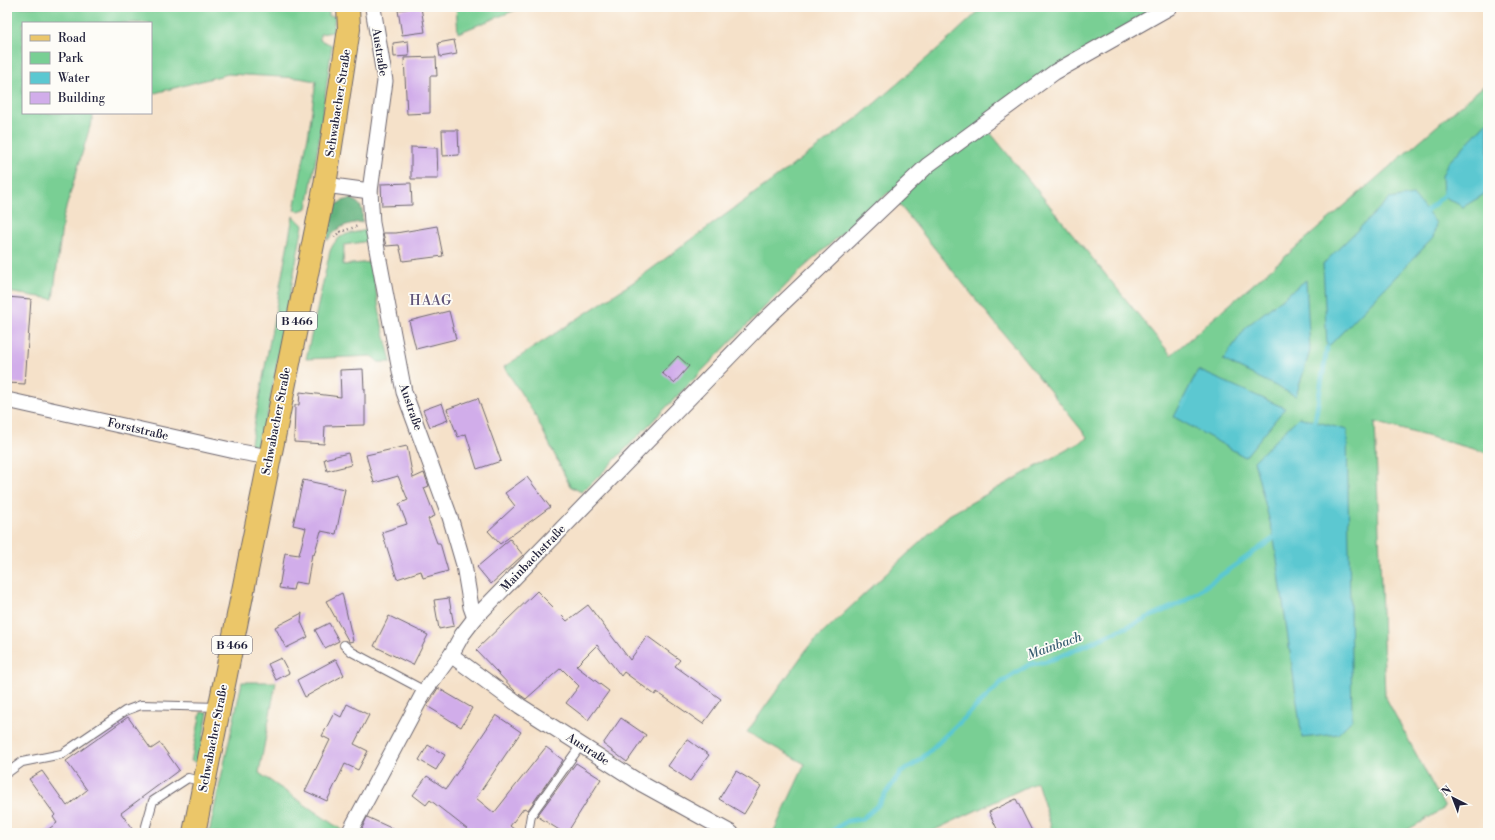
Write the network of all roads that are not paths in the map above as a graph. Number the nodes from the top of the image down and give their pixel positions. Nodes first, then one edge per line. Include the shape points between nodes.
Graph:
1 (348, 7) edge
2 (1170, 7) edge
3 (373, 8) edge
4 (325, 185) junction
5 (370, 191) junction
6 (7, 400) edge
7 (269, 457) junction
8 (475, 618) junction
9 (344, 645) dead end
10 (451, 655) junction
11 (425, 690) junction
12 (220, 707) junction
13 (581, 745) junction
14 (7, 774) edge
15 (205, 782) junction
16 (144, 833) edge
17 (194, 833) edge
18 (349, 833) edge
19 (528, 833) edge
20 (730, 833) edge

1 - 4 main road, Schwabacher Straße / B 466 via 349,29
2 - 8 street, Mainbachstraße via 1055,72 928,165 765,320
3 - 5 street, Austraße via 385,81
4 - 5 street
4 - 7 main road, Schwabacher Straße / B 466
5 - 8 street, Austraße via 372,222 404,392 450,517 464,565
6 - 7 street, Forststraße
7 - 12 main road, Schwabacher Straße / B 466
8 - 10 street, Mainbachstraße via 462,634
9 - 11 lane via 352,652
10 - 11 street, Mainbachstraße
10 - 13 street, Austraße via 520,706
11 - 18 street, Mainbachstraße
12 - 14 lane via 141,705 125,711 62,754 22,762
12 - 15 main road, Schwabacher Straße / B 466
13 - 19 lane via 531,815
13 - 20 street, Austraße via 642,784
15 - 16 lane via 188,778 154,801
15 - 17 main road, Schwabacher Straße / B 466

